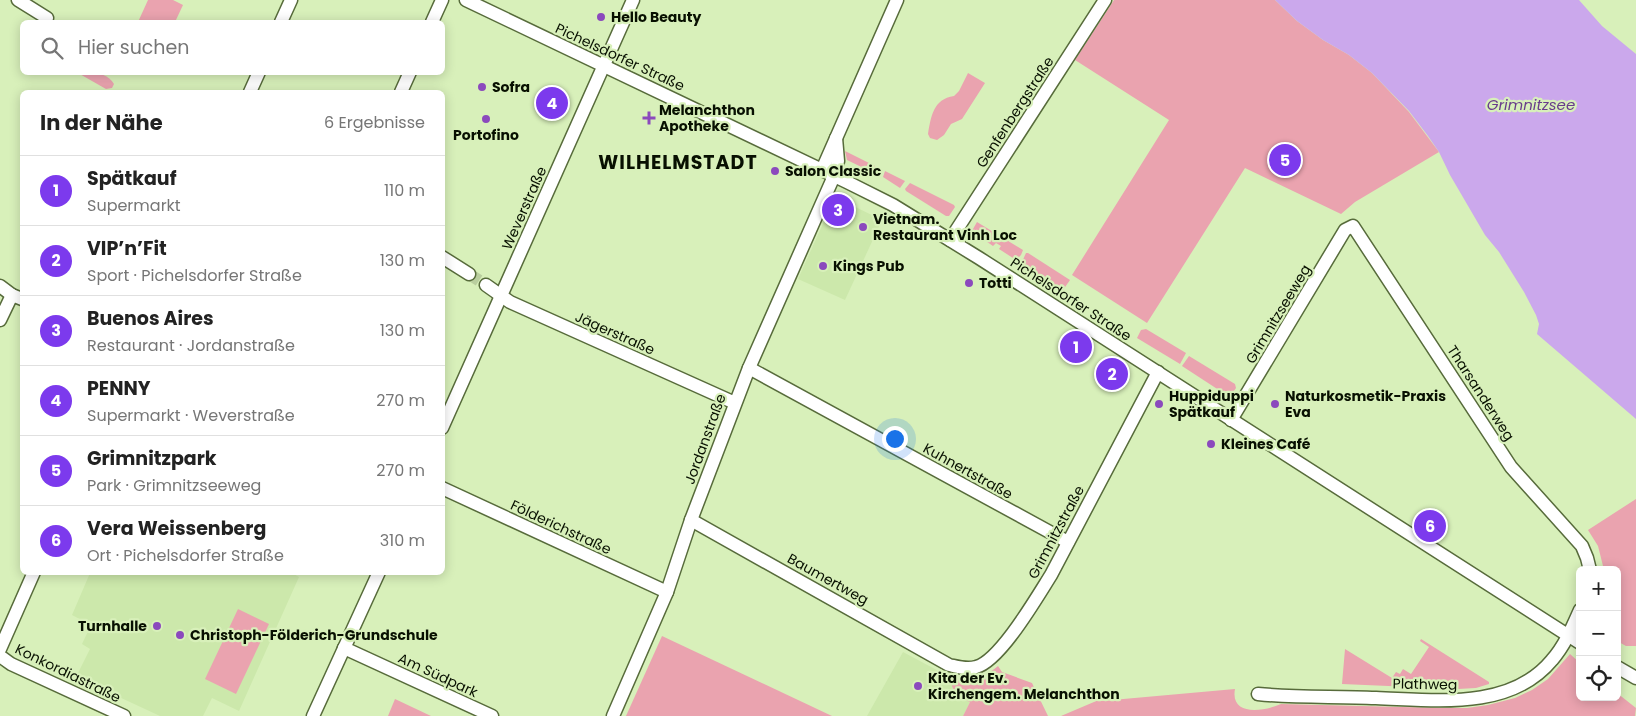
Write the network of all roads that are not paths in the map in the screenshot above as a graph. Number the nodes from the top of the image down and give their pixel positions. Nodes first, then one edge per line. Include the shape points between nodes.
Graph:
1 (18, 0) edge
2 (291, 0) edge
3 (442, 0) edge
4 (466, 0) edge
5 (633, 0) edge
6 (897, 0) edge
7 (1105, 0) edge
8 (47, 18) dead end
9 (282, 20) edge
10 (433, 20) edge
11 (603, 66) junction
12 (258, 75) edge
13 (409, 75) edge
14 (251, 90) edge
15 (402, 90) edge
16 (836, 138) junction
17 (822, 170) junction
18 (834, 176) junction
19 (1353, 226) joint
20 (950, 240) junction
21 (445, 260) edge
22 (469, 274) tunnel mouth
23 (486, 285) tunnel mouth
24 (0, 286) edge
25 (502, 295) junction
26 (17, 297) edge
27 (0, 320) edge
28 (749, 368) junction
29 (1158, 372) junction
30 (735, 403) junction
31 (1231, 420) junction
32 (445, 421) edge
33 (445, 489) edge
34 (691, 520) junction
35 (1068, 542) junction
36 (1589, 566) edge
37 (33, 575) edge
38 (378, 575) edge
39 (667, 592) junction
40 (1580, 611) edge
41 (1569, 636) junction
42 (1576, 640) edge
43 (0, 648) edge
44 (344, 648) junction
45 (0, 656) edge
46 (949, 665) joint
47 (1621, 669) edge
48 (1636, 678) edge
49 (1258, 694) dead end
50 (124, 716) edge
51 (313, 716) edge
52 (492, 716) edge
53 (613, 716) edge

1 - 8 street
2 - 9 street
3 - 10 street
4 - 11 street, Pichelsdorfer Straße
5 - 11 street, Weverstraße
6 - 16 street
7 - 20 street, Genfenbergstraße
11 - 17 street, Pichelsdorfer Straße
11 - 25 street, Weverstraße
12 - 14 street
13 - 15 street
16 - 17 street
16 - 18 street, Jordanstraße via 838,161
17 - 18 street, Pichelsdorfer Straße
18 - 20 street, Pichelsdorfer Straße
18 - 28 street, Jordanstraße
19 - 31 street, Grimnitzseeweg via 1345,230
19 - 36 street, Tharsanderweg via 1511,467 1582,546
20 - 29 street, Pichelsdorfer Straße
21 - 22 street
23 - 25 street, Jägerstraße
24 - 26 street
25 - 30 street, Jägerstraße via 510,302
25 - 32 street, Weverstraße
26 - 27 street
28 - 30 street, Jordanstraße
28 - 35 street, Kuhnertstraße
29 - 31 street, Pichelsdorfer Straße
29 - 35 street, Grimnitzstraße
30 - 34 street, Jordanstraße
31 - 41 street, Pichelsdorfer Straße
33 - 39 street, Földerichstraße
34 - 39 street, Jordanstraße
34 - 46 street, Baumertweg
35 - 46 street, Grimnitzstraße via 1031,608 997,653 977,667
37 - 43 street
38 - 44 street
39 - 53 street, Jordanstraße
40 - 41 street
41 - 42 street, Pichelsdorfer Straße
41 - 49 street, Plathweg via 1552,661 1536,675 1520,685 1474,699
44 - 51 street
44 - 52 street, Am Südpark
45 - 50 street, Konkordiastraße
47 - 48 street

